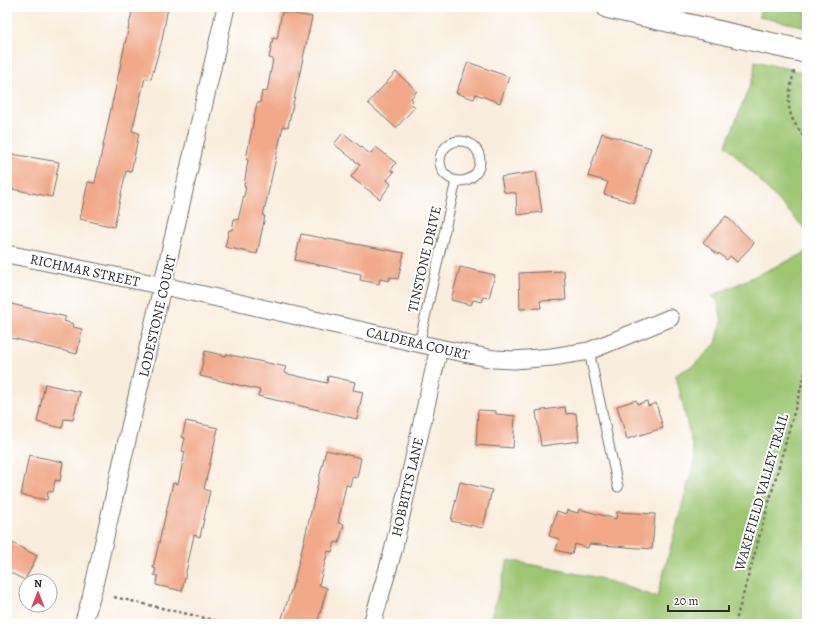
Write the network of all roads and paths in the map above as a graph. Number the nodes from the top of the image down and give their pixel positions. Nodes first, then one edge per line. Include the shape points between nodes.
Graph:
1 (226, 7) edge
2 (608, 7) edge
3 (801, 60) edge
4 (807, 140) edge
5 (456, 181) junction
6 (7, 254) edge
7 (164, 286) junction
8 (670, 318) dead end
9 (419, 344) junction
10 (439, 348) junction
11 (588, 352) junction
12 (807, 366) edge
13 (618, 487) dead end
14 (114, 597) dead end
15 (83, 624) edge
16 (231, 624) edge
17 (372, 624) edge
18 (735, 624) edge

1 - 7 street, LODESTONE COURT
2 - 3 main road
3 - 4 path via 788,108 790,117
5 - 5 lane via 469,180 481,165 479,152 470,143 463,141 450,143 441,154 440,161 444,174
5 - 9 lane, TINSTONE DRIVE
6 - 7 street, RICHMAR STREET
7 - 9 street, CALDERA COURT
7 - 15 street, LODESTONE COURT
8 - 11 street, CALDERA COURT
9 - 10 street, CALDERA COURT
10 - 11 street, CALDERA COURT via 475,356 514,360
10 - 17 street, HOBBITTS LANE via 393,551
11 - 13 lane
12 - 18 path, WAKEFIELD VALLEY TRAIL
14 - 16 path

